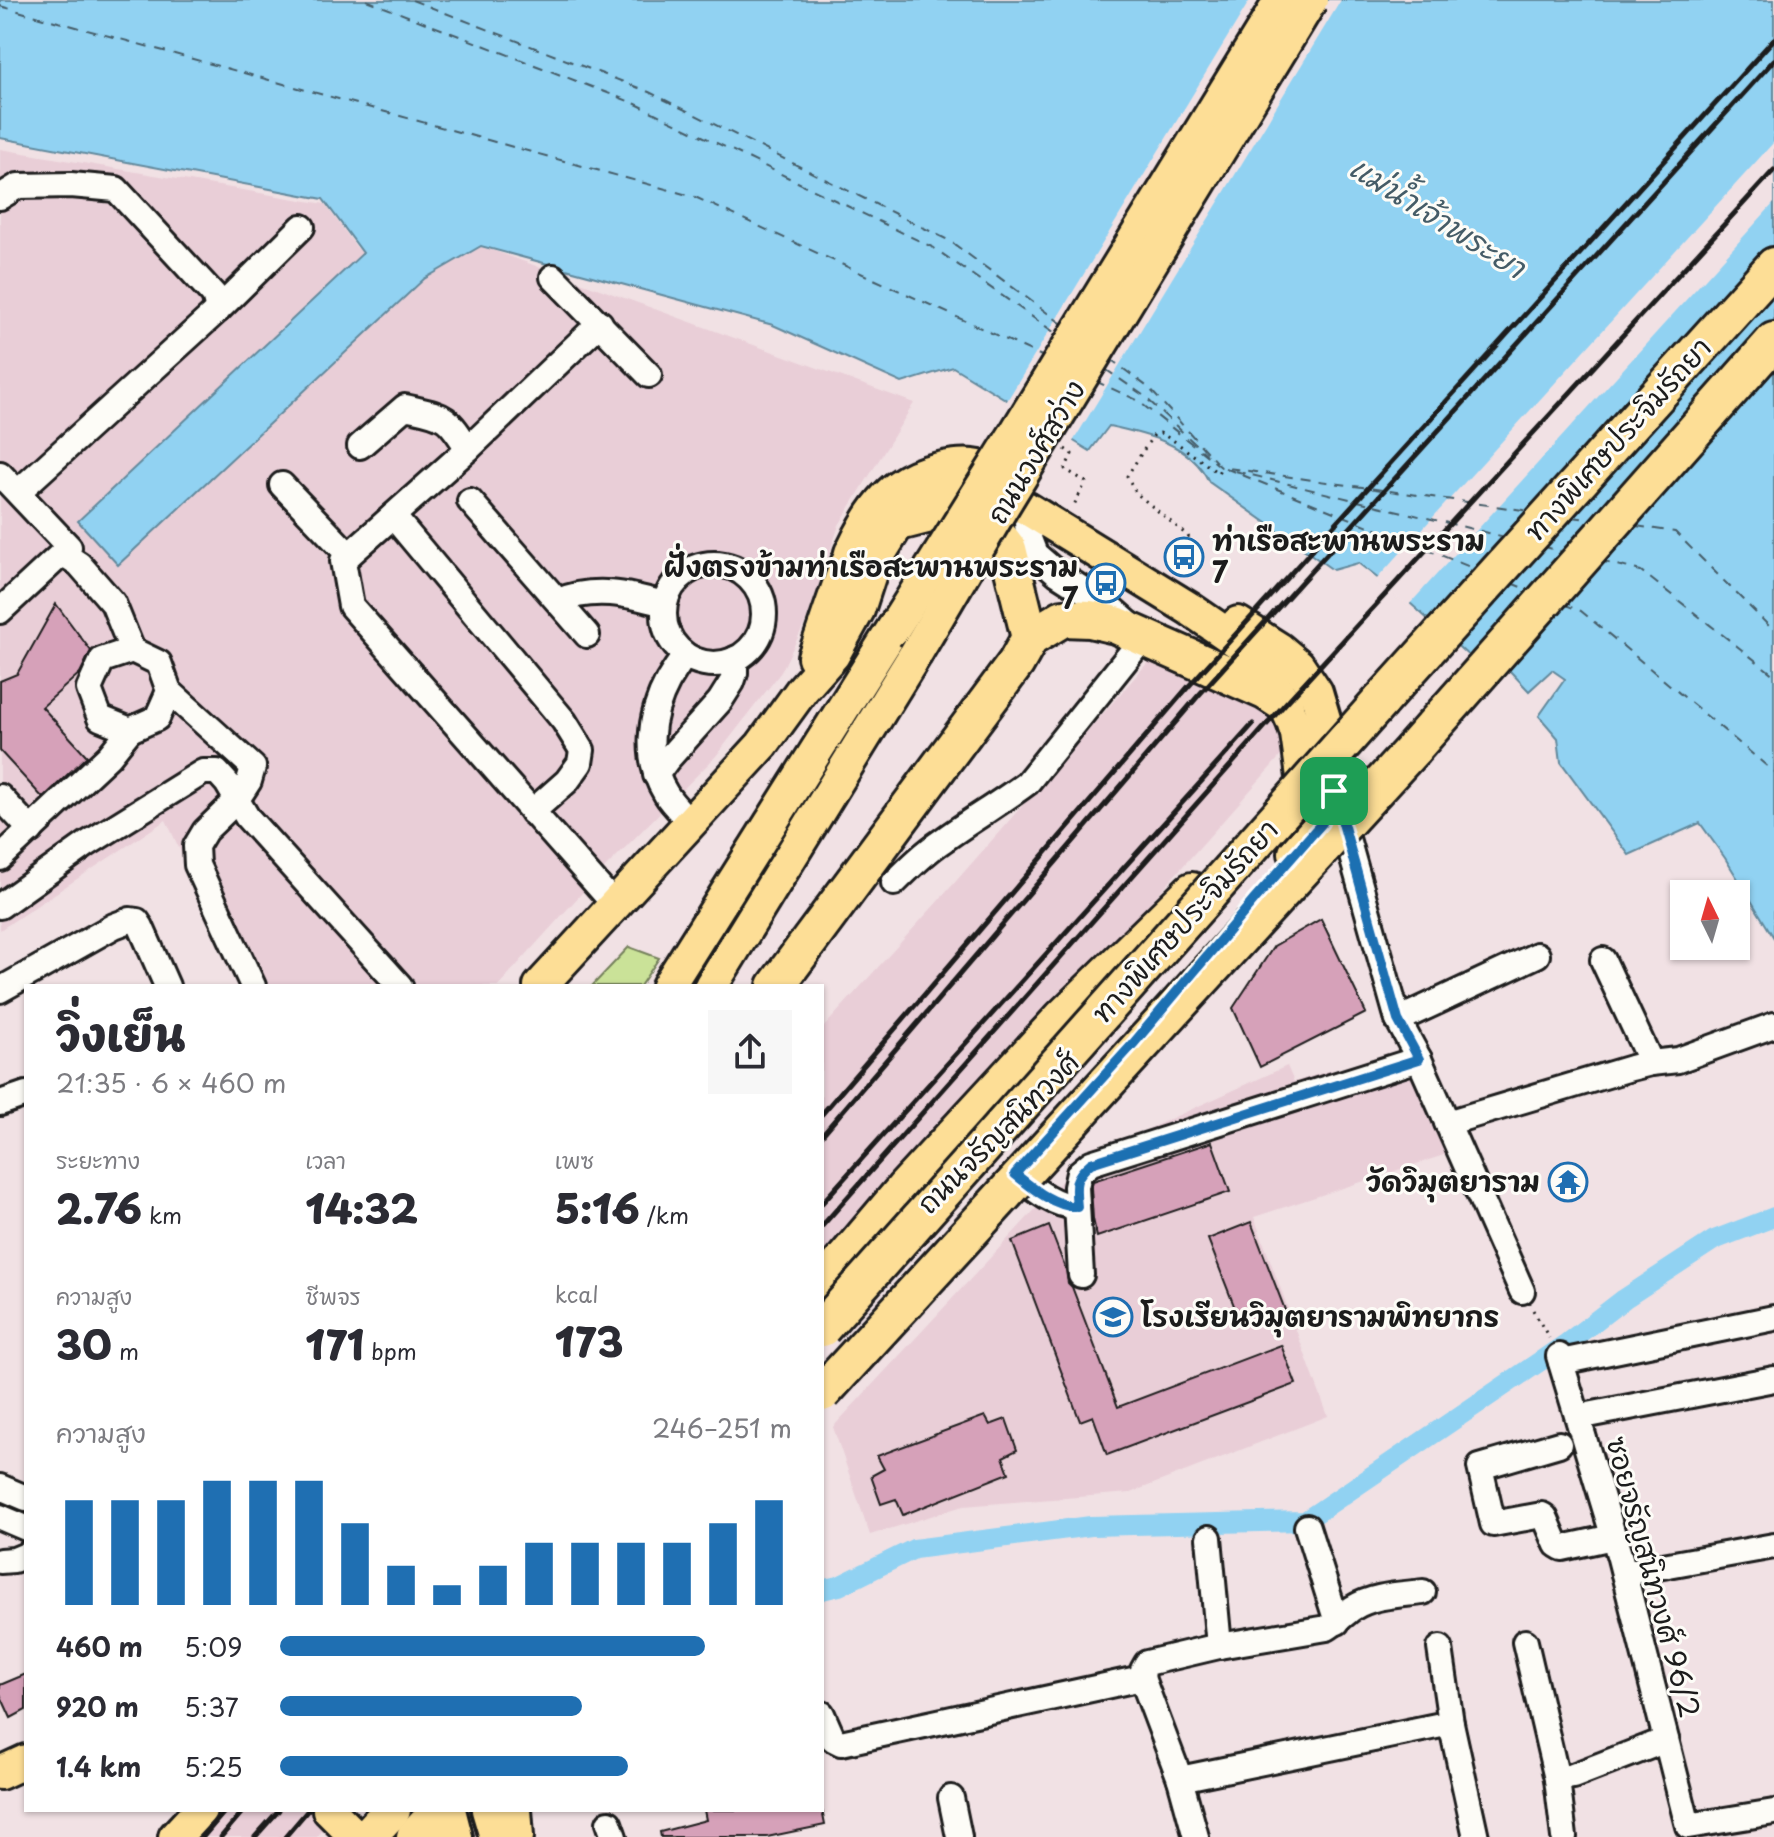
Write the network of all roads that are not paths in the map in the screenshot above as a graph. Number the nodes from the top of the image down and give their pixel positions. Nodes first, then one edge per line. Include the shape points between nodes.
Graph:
1 (1281, 0) edge
2 (1311, 0) edge
3 (0, 197) edge
4 (302, 227) dead end
5 (1774, 266) edge
6 (553, 277) dead end
7 (218, 310) junction
8 (600, 323) junction
9 (1774, 341) edge
10 (649, 375) dead end
11 (360, 446) dead end
12 (468, 449) junction
13 (0, 474) edge
14 (282, 485) dead end
15 (18, 492) junction
16 (470, 501) dead end
17 (1026, 508) junction
18 (393, 516) junction
19 (899, 522) junction
20 (62, 553) junction
21 (853, 553) junction
22 (349, 555) junction
23 (558, 601) junction
24 (664, 604) junction
25 (0, 611) edge
26 (587, 635) dead end
27 (1144, 637) junction
28 (1030, 638) junction
29 (132, 650) junction
30 (686, 656) junction
31 (735, 659) junction
32 (802, 690) junction
33 (169, 691) junction
34 (1285, 704) junction
35 (130, 730) junction
36 (656, 775) junction
37 (1334, 791) junction
38 (0, 797) edge
39 (236, 801) junction
40 (532, 812) junction
41 (690, 822) junction
42 (31, 830) junction
43 (1264, 833) junction
44 (0, 858) edge
45 (894, 883) dead end
46 (615, 905) junction
47 (0, 906) edge
48 (1537, 955) dead end
49 (1603, 960) dead end
50 (672, 980) edge
51 (166, 984) edge
52 (252, 984) edge
53 (398, 984) edge
54 (542, 984) edge
55 (712, 984) edge
56 (777, 984) edge
57 (0, 990) edge
58 (1398, 1020) junction
59 (1774, 1025) edge
60 (1419, 1059) junction
61 (1651, 1063) junction
62 (24, 1095) edge
63 (0, 1103) edge
64 (1447, 1123) junction
65 (1015, 1174) junction
66 (1077, 1207) junction
67 (1081, 1275) dead end
68 (824, 1284) edge
69 (1522, 1291) dead end
70 (824, 1316) edge
71 (1774, 1318) edge
72 (824, 1326) edge
73 (1774, 1379) edge
74 (824, 1391) edge
75 (824, 1402) edge
76 (1578, 1417) junction
77 (1559, 1444) dead end
78 (0, 1487) edge
79 (24, 1497) edge
80 (0, 1517) edge
81 (24, 1527) edge
82 (1307, 1527) dead end
83 (1613, 1537) junction
84 (1209, 1538) dead end
85 (1774, 1546) edge
86 (1624, 1573) junction
87 (1423, 1592) dead end
88 (1337, 1622) junction
89 (1525, 1642) dead end
90 (1219, 1646) junction
91 (1440, 1648) dead end
92 (1142, 1678) junction
93 (824, 1719) edge
94 (1451, 1723) junction
95 (1666, 1740) junction
96 (24, 1762) edge
97 (0, 1773) edge
98 (1180, 1779) junction
99 (1557, 1779) junction
100 (951, 1798) dead end
101 (198, 1812) edge
102 (387, 1812) edge
103 (401, 1812) edge
104 (438, 1812) edge
105 (450, 1812) edge
106 (489, 1812) edge
107 (515, 1812) edge
108 (1774, 1812) edge
109 (347, 1828) edge
110 (175, 1837) edge
111 (415, 1837) edge
112 (456, 1837) edge
113 (496, 1837) edge
114 (517, 1837) edge
115 (959, 1837) edge
116 (1196, 1837) edge
117 (1476, 1837) edge
118 (1564, 1837) edge

1 - 50 main road, ถนนวงศ์สว่าง, bridge
2 - 55 main road, ถนนวงศ์สว่าง, bridge
3 - 7 street via 18,186 116,189 214,295
4 - 7 street
5 - 43 highway, ทางพิเศษประจิมรัถยา, bridge
6 - 8 street
7 - 15 street
8 - 10 street
8 - 12 street
9 - 74 highway, ทางพิเศษประจิมรัถยา, bridge via 1413,749
11 - 12 street via 405,407 441,415
12 - 18 street
13 - 15 street
14 - 22 street
15 - 20 street via 69,547
16 - 23 street
17 - 19 main road, ถนนจรัญสนิทวงศ์ via 987,492 955,491 931,496
17 - 27 street via 1035,554
17 - 34 main road, ถนนจรัญสนิทวงศ์ via 1238,642 1264,668
18 - 22 street
18 - 40 street via 564,721 582,750 567,781
19 - 21 highway
19 - 28 highway via 959,509 981,513 1008,549
19 - 32 main road, ถนนจรัญสนิทวงศ์ via 873,564 858,610 833,655
20 - 25 street
20 - 29 street via 79,564 113,603
21 - 32 main road, ถนนจรัญสนิทวงศ์
21 - 37 main road, ถนนจรัญสนิทวงศ์ via 866,524 900,486 950,467 978,465 1001,475 1298,665 1316,692 1327,729
22 - 40 street via 343,561 351,606
23 - 24 street via 609,592
23 - 26 street
24 - 30 street via 667,633
24 - 31 street via 678,578 697,566 719,564 745,574 760,595 764,620 754,643
27 - 28 highway via 1103,622 1063,618
27 - 34 highway
27 - 45 street via 1027,783 942,840
28 - 56 highway
29 - 33 street via 159,663
29 - 35 street via 102,660 89,689 100,718
30 - 31 street via 710,664
30 - 36 street via 655,711 651,729
31 - 36 street via 732,682 720,701
32 - 41 main road, ถนนจรัญสนิทวงศ์ via 762,745
33 - 35 street via 157,718
33 - 39 street via 253,767
34 - 70 main road, ถนนจรัญสนิทวงศ์ via 1297,734 1304,784 1296,809 1271,843 1229,894
35 - 42 street
36 - 41 street
37 - 58 street
37 - 65 main road, ถนนจรัญสนิทวงศ์ via 1322,823
38 - 42 street
39 - 47 street via 217,772 203,772
39 - 52 street via 205,831 196,846 197,865
39 - 53 street
40 - 46 street
41 - 46 main road, ถนนจรัญสนิทวงศ์
42 - 44 street
43 - 68 highway, bridge via 1214,870 1062,1018
43 - 72 highway, ทางพิเศษประจิมรัถยา, bridge
46 - 54 main road, ถนนจรัญสนิทวงศ์
48 - 58 street
49 - 61 street
51 - 57 street via 141,927 130,920
58 - 60 street
59 - 61 street via 1678,1060
60 - 64 street
60 - 66 street via 1091,1163 1079,1173
61 - 64 street
62 - 63 street
64 - 69 street
65 - 66 street via 1046,1199
65 - 75 main road, ถนนจรัญสนิทวงศ์ via 946,1268
66 - 67 street
71 - 76 street, ซอยจรัญสนิทวงศ์ 96/2 via 1560,1359
73 - 76 street
76 - 83 street, ซอยจรัญสนิทวงศ์ 96/2
77 - 83 street via 1480,1467 1493,1524 1542,1515 1562,1548
78 - 79 street
80 - 81 street
82 - 88 street
83 - 86 street, ซอยจรัญสนิทวงศ์ 96/2
84 - 90 street
85 - 86 street
86 - 95 street, ซอยจรัญสนิทวงศ์ 96/2
87 - 88 street via 1365,1602
88 - 90 street
89 - 99 street
90 - 92 street via 1147,1663
91 - 94 street
92 - 93 street via 841,1743 833,1739
92 - 98 street
94 - 98 street
94 - 117 street
95 - 99 street, ซอยจรัญสนิทวงศ์ 96/2
95 - 108 street via 1688,1826
96 - 97 main road
98 - 116 street
99 - 118 street
100 - 115 street
101 - 110 main road
102 - 109 highway
103 - 111 main road
104 - 111 highway
105 - 112 main road
106 - 113 main road
107 - 114 main road

